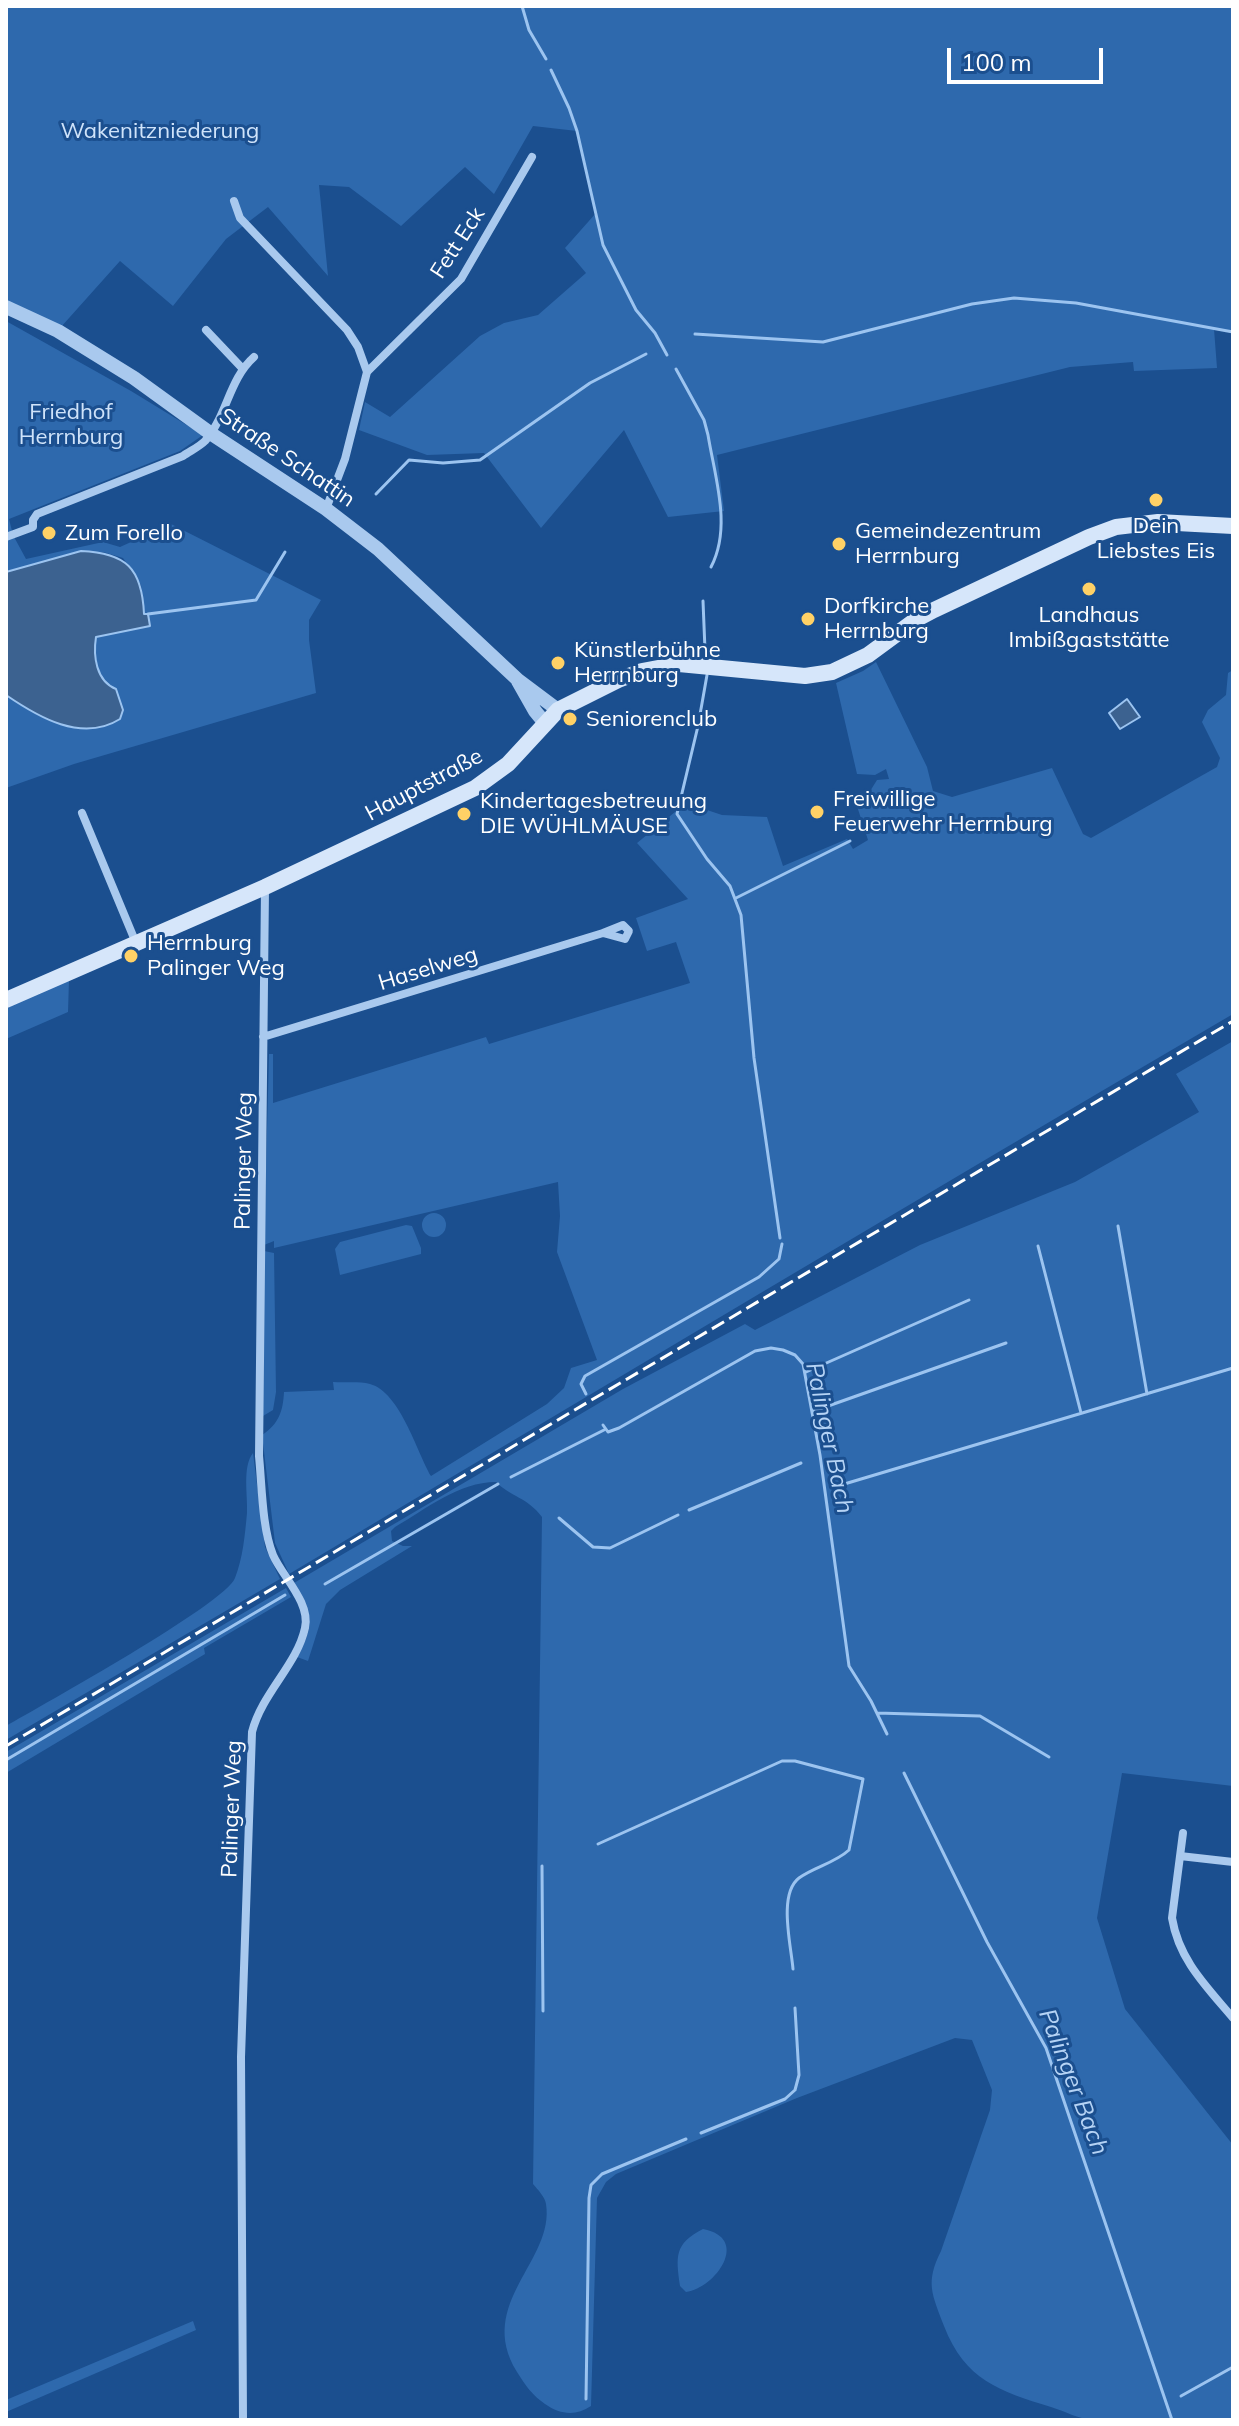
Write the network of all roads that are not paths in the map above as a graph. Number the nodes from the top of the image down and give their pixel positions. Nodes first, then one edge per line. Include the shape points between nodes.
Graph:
1 (532, 157) dead end
2 (234, 201) dead end
3 (6, 307) edge
4 (206, 330) dead end
5 (254, 357) dead end
6 (242, 368) junction
7 (367, 372) junction
8 (210, 433) junction
9 (326, 509) junction
10 (1233, 526) edge
11 (6, 537) edge
12 (518, 680) junction
13 (558, 710) junction
14 (544, 722) junction
15 (82, 813) dead end
16 (265, 887) junction
17 (603, 933) dead end
18 (136, 943) junction
19 (6, 1000) edge
20 (263, 1037) junction
21 (1183, 1833) dead end
22 (1180, 1856) junction
23 (1233, 1862) edge
24 (1233, 2018) edge
25 (243, 2420) edge

1 - 7 street, Fett Eck via 461,279
2 - 7 street via 240,218 347,330
3 - 8 street, Straße Schattin via 83,346
4 - 6 street
5 - 6 street
6 - 8 street
7 - 9 street
8 - 9 street, Straße Schattin
8 - 11 street via 183,456 37,514 33,527
9 - 12 street, Straße Schattin via 418,584
10 - 13 main road, Hauptstraße via 1134,523 1089,537 926,614 868,655 832,672 805,676 695,664 662,666 618,680
12 - 13 street, Straße Schattin
12 - 14 street, Straße Schattin
13 - 14 main road, Hauptstraße
14 - 16 main road, Hauptstraße via 508,764 475,788
15 - 18 street
16 - 18 main road, Hauptstraße
16 - 20 street, Palinger Weg
17 - 20 street, Haselweg
18 - 19 main road, Hauptstraße
20 - 25 street, Palinger Weg via 257,1428 269,1540 306,1621 252,1732 241,2057
21 - 22 street
22 - 23 street
22 - 24 street via 1172,1918 1178,1944

